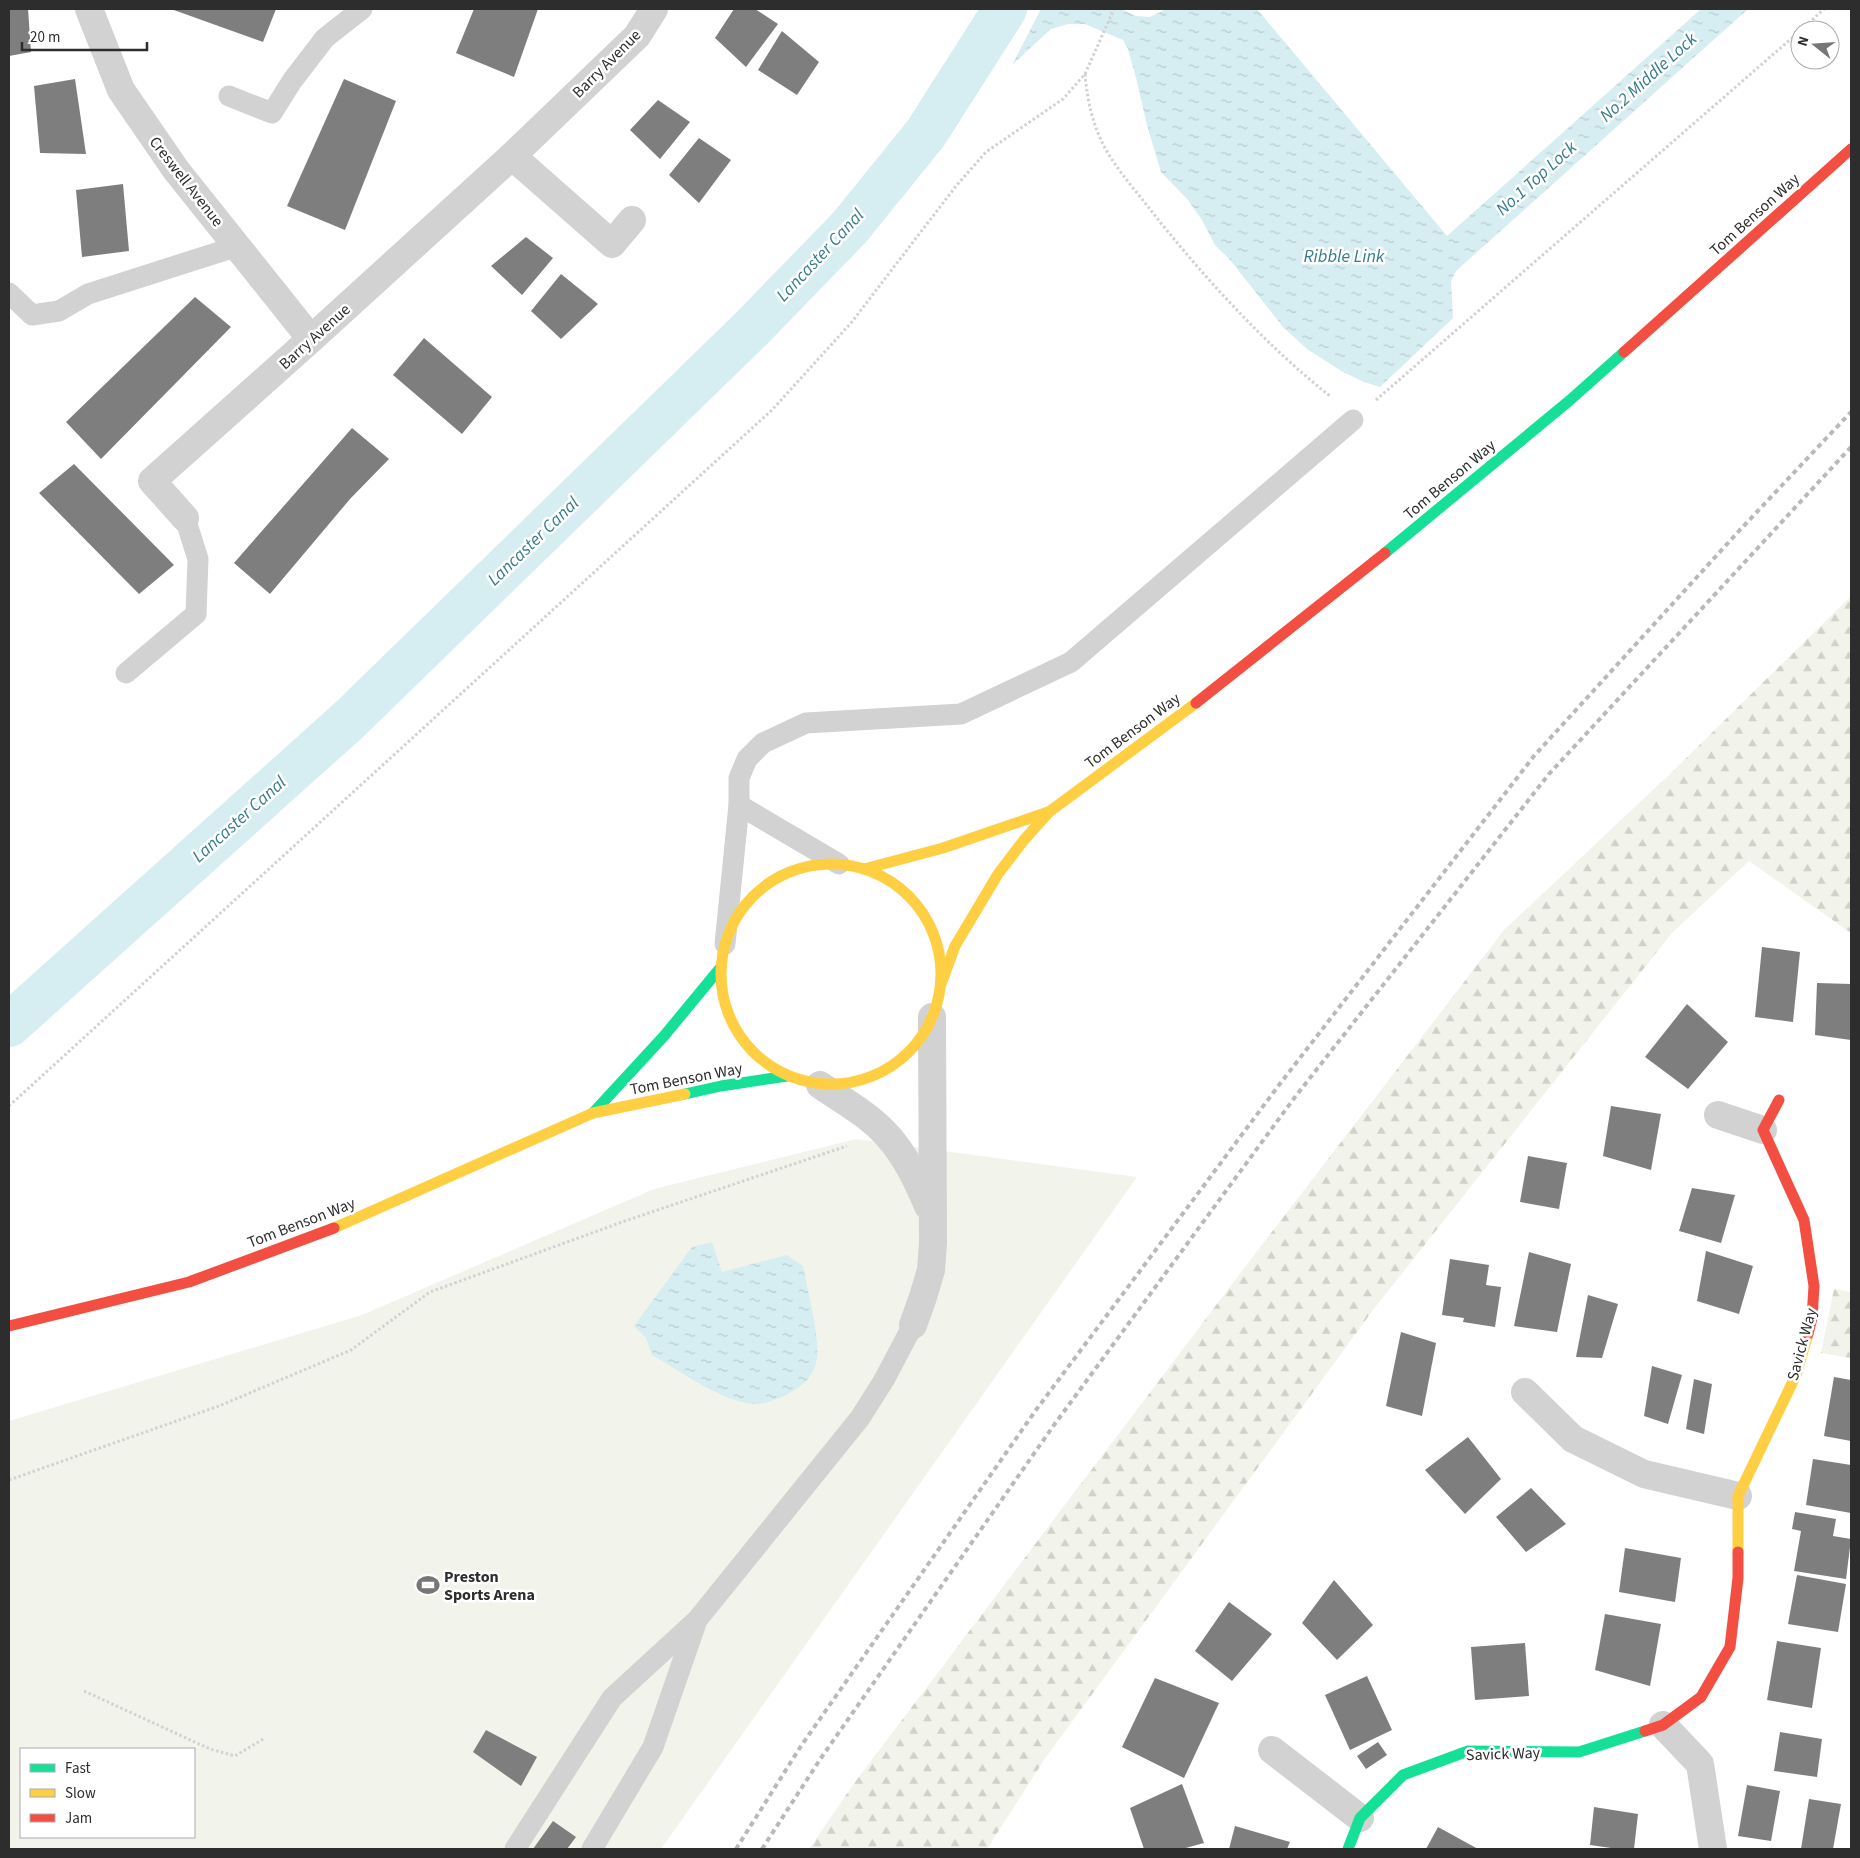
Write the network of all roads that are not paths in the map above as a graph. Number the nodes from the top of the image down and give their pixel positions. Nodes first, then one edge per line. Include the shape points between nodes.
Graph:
1 (89, 9) edge
2 (362, 9) edge
3 (654, 9) edge
4 (228, 96) dead end
5 (1851, 149) edge
6 (512, 156) junction
7 (632, 220) dead end
8 (238, 246) junction
9 (9, 294) edge
10 (311, 340) junction
11 (1354, 420) road end
12 (185, 518) joint
13 (126, 673) dead end
14 (739, 804) junction
15 (1049, 812) junction
16 (839, 864) junction
17 (864, 869) junction
18 (725, 944) junction
19 (721, 967) junction
20 (941, 984) junction
21 (932, 1017) junction
22 (787, 1076) junction
23 (820, 1084) junction
24 (1779, 1100) dead end
25 (592, 1114) junction
26 (1718, 1115) dead end
27 (1763, 1130) junction
28 (932, 1215) junction
29 (913, 1325) joint
30 (9, 1326) edge
31 (1525, 1392) dead end
32 (1738, 1496) junction
33 (697, 1620) junction
34 (1663, 1725) junction
35 (1272, 1750) dead end
36 (1360, 1818) junction
37 (515, 1849) edge
38 (592, 1849) edge
39 (1348, 1849) edge
40 (1713, 1849) edge

1 - 8 street, Creswell Avenue via 121,90 176,170
2 - 4 lane via 325,38 272,113
3 - 6 street, Barry Avenue via 637,36
5 - 15 main road, Tom Benson Way via 1569,402 1351,581
6 - 7 street via 612,244
6 - 10 street, Barry Avenue
8 - 9 lane via 88,294 59,311 32,315
8 - 10 street, Creswell Avenue
10 - 12 street, Barry Avenue via 152,481
11 - 14 lane via 1071,662 961,714 806,723 763,744 747,759 739,778
12 - 13 lane via 198,559 196,614
14 - 16 lane
14 - 18 lane
15 - 17 main road, Tom Benson Way via 943,848
15 - 20 main road, Tom Benson Way via 998,874 974,912 955,946
16 - 17 main road
16 - 18 main road via 801,867 767,883 741,910
17 - 20 main road via 897,885 922,913 938,946
18 - 19 main road
19 - 22 main road via 723,1000 736,1032 758,1058
19 - 25 main road, Tom Benson Way via 664,1036
20 - 21 main road
21 - 23 main road via 914,1047 888,1069 855,1082
21 - 28 street
22 - 23 main road
22 - 25 main road, Tom Benson Way via 721,1086
23 - 28 street via 885,1133 905,1158
24 - 27 main road
25 - 30 main road, Tom Benson Way via 332,1229 189,1282
26 - 27 street
27 - 32 main road, Savick Way via 1804,1220 1814,1286 1812,1318 1796,1375
28 - 29 street via 931,1270
29 - 33 lane via 860,1418
31 - 32 street via 1572,1439 1644,1474
32 - 34 main road, Savick Way via 1738,1578 1730,1647 1701,1697
33 - 37 lane via 612,1698
33 - 38 lane via 654,1747
34 - 36 main road, Savick Way via 1579,1752 1468,1751 1403,1775
34 - 40 street via 1700,1764
35 - 36 street
36 - 39 main road, Savick Way

